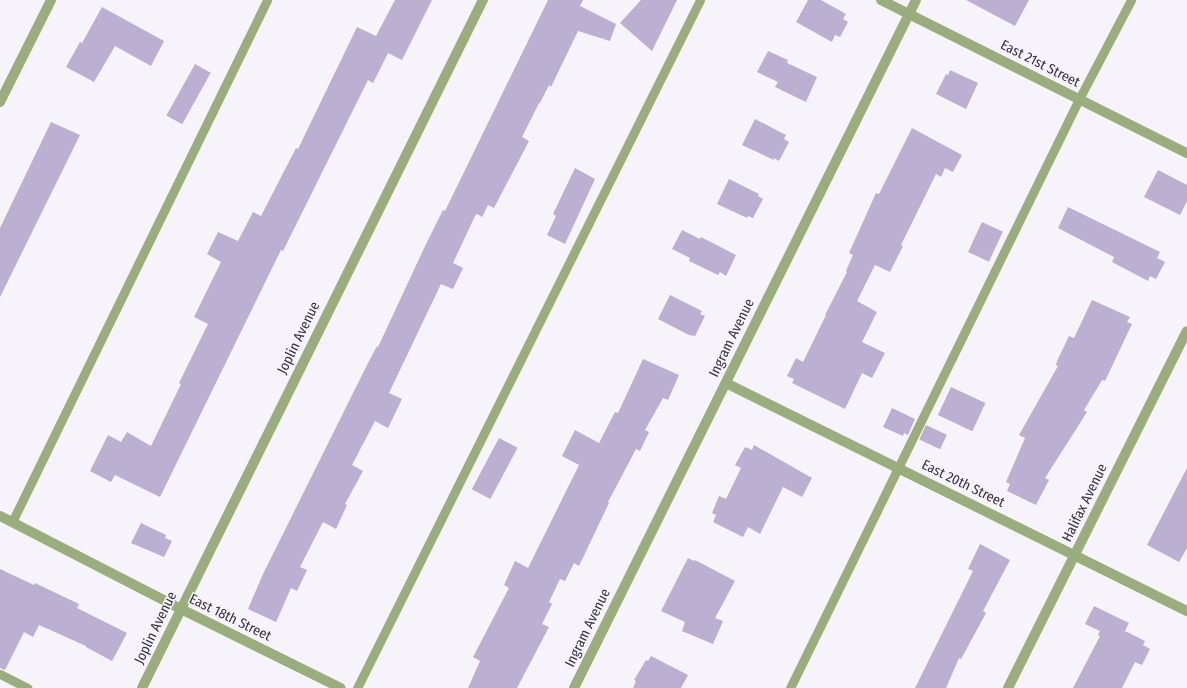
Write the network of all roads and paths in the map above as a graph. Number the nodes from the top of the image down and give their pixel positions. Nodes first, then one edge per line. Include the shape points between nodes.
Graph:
1 (51, 0) edge
2 (267, 0) edge
3 (483, 0) edge
4 (700, 0) edge
5 (881, 0) edge
6 (916, 0) edge
7 (1131, 0) edge
8 (909, 14) junction
9 (1079, 99) junction
10 (0, 102) edge
11 (1187, 153) edge
12 (1187, 331) edge
13 (726, 383) junction
14 (898, 467) junction
15 (0, 516) edge
16 (12, 522) junction
17 (1075, 555) junction
18 (181, 609) junction
19 (1187, 611) edge
20 (0, 674) edge
21 (28, 688) edge
22 (142, 688) edge
23 (341, 688) edge
24 (357, 688) edge
25 (574, 688) edge
26 (790, 688) edge
27 (1008, 688) edge

1 - 10 street
2 - 16 lane
3 - 18 street, Joplin Avenue
4 - 24 lane
5 - 8 street, East 21st Street
6 - 8 street, Ingram Avenue
7 - 9 lane
8 - 9 street, East 21st Street
8 - 13 street, Ingram Avenue
9 - 11 street, East 21st Street
9 - 14 lane
12 - 17 street, Halifax Avenue
13 - 14 street, East 20th Street
13 - 25 street, Ingram Avenue
14 - 17 street, East 20th Street
14 - 26 lane
15 - 16 street, East 18th Street
16 - 18 street, East 18th Street
17 - 19 street, East 20th Street
17 - 27 street, Halifax Avenue
18 - 22 street, Joplin Avenue
18 - 23 street, East 18th Street
20 - 21 lane

